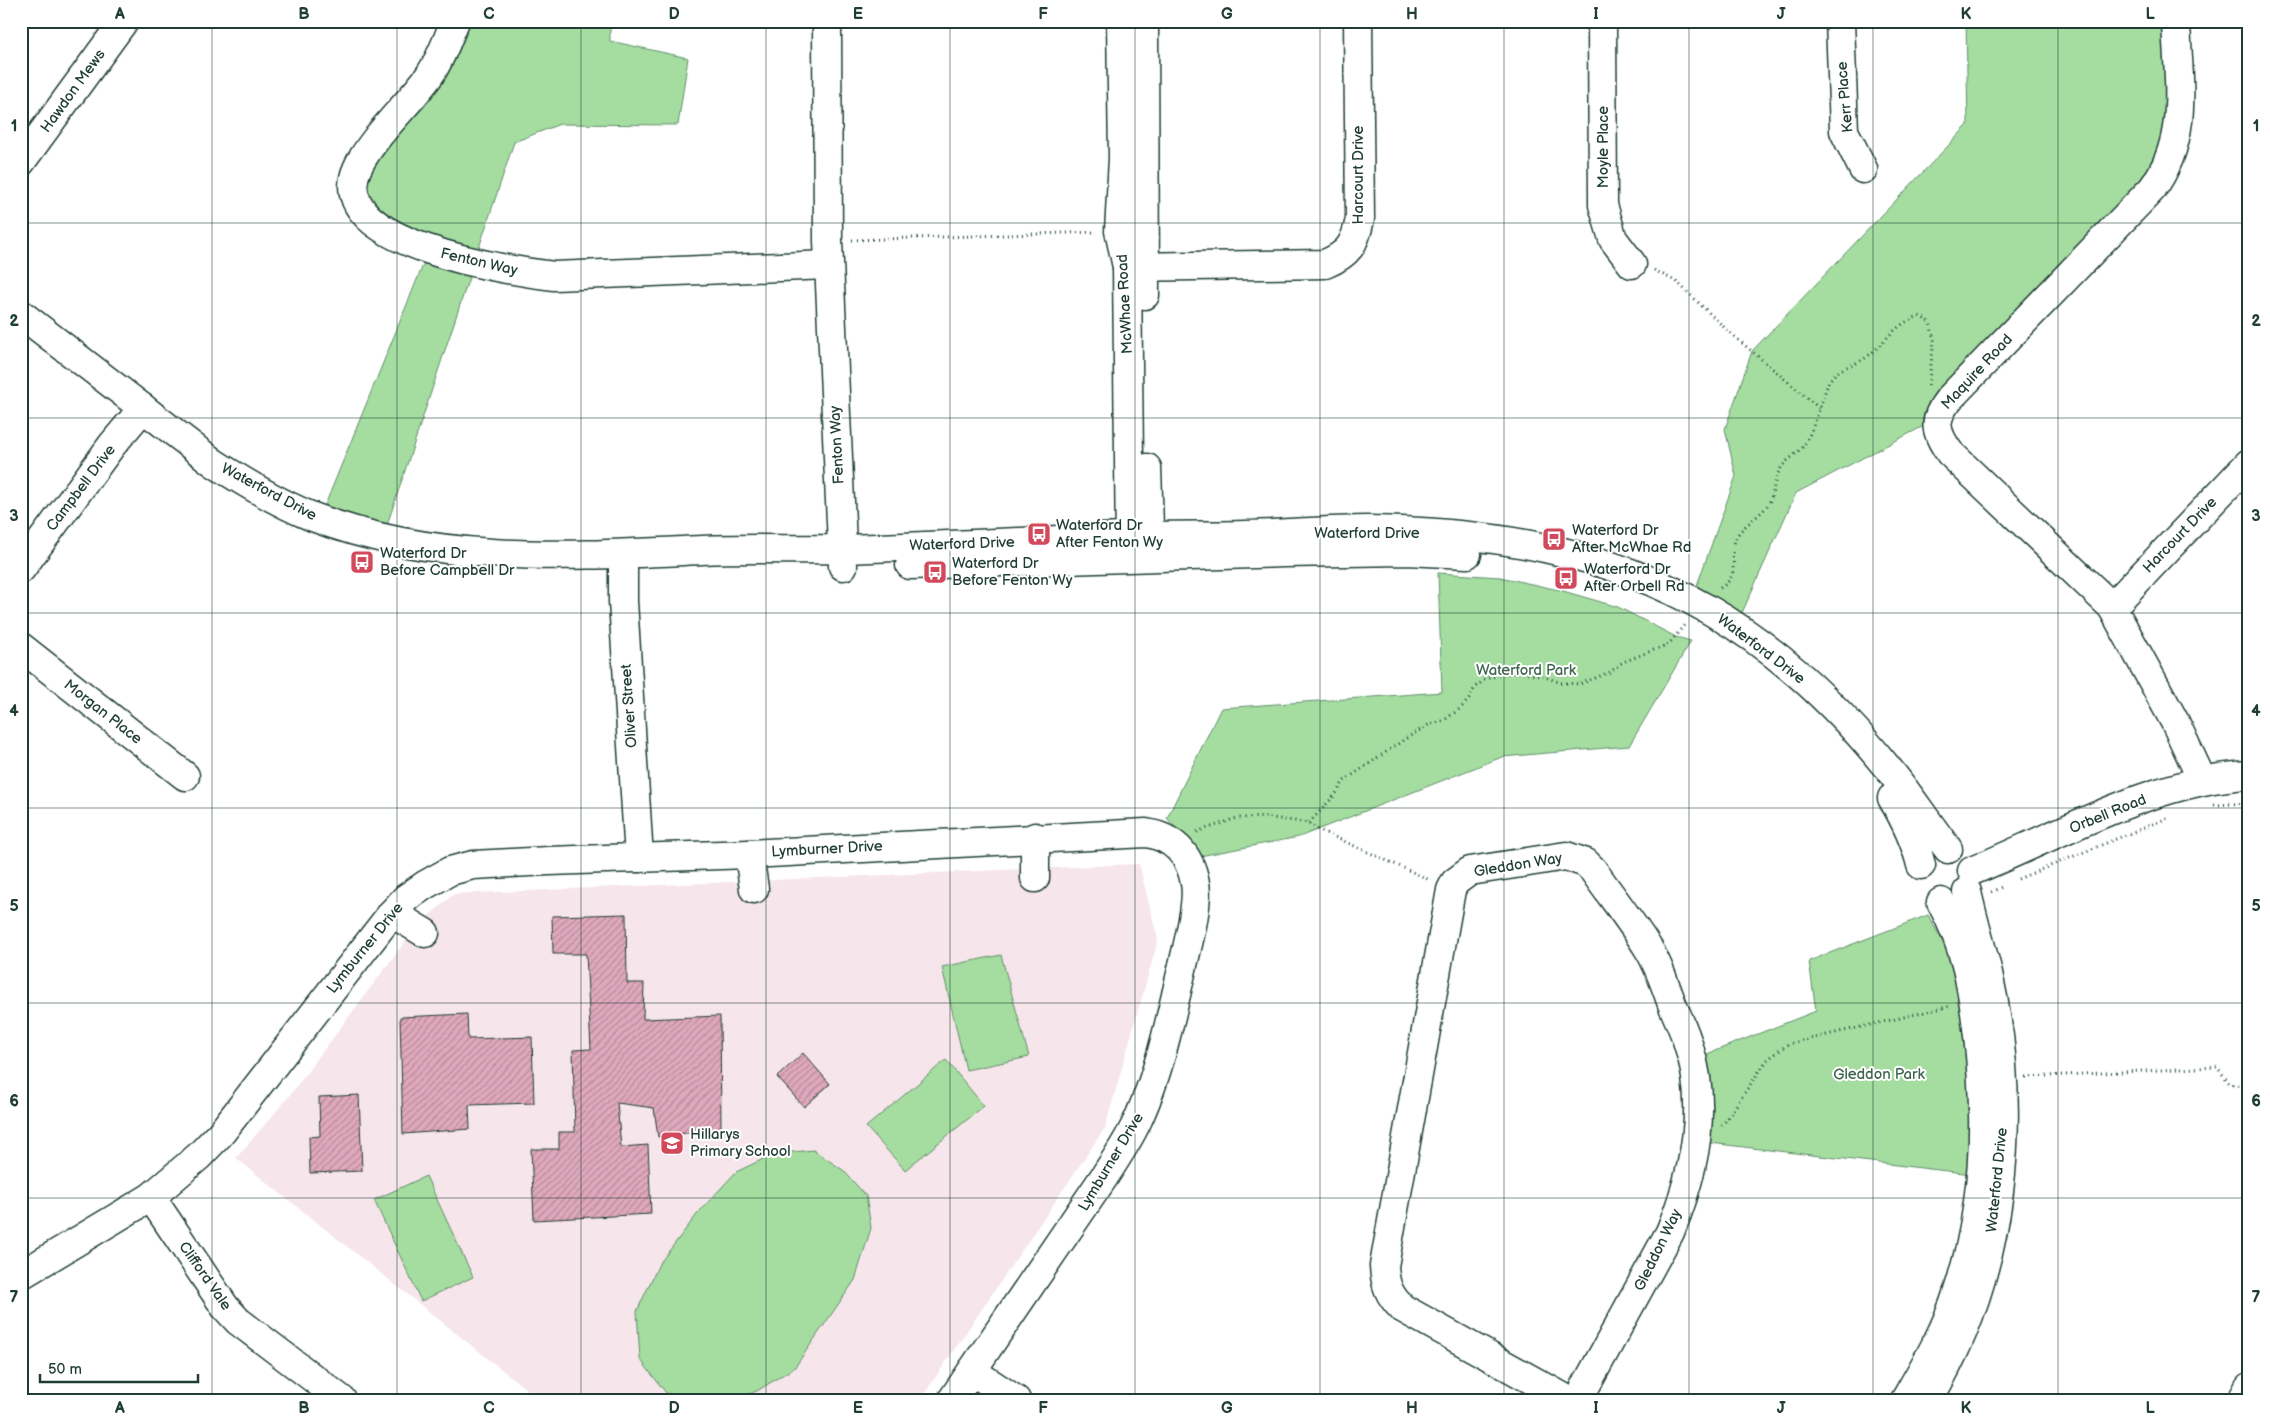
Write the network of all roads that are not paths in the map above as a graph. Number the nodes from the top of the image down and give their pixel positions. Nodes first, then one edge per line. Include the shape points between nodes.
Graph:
1 (124, 21) edge
2 (454, 21) edge
3 (827, 21) edge
4 (1121, 21) edge
5 (1144, 21) edge
6 (1358, 21) edge
7 (1602, 21) edge
8 (1840, 21) edge
9 (2176, 21) edge
10 (21, 162) edge
11 (1862, 169) dead end
12 (828, 253) junction
13 (1632, 264) road end
14 (1136, 267) junction
15 (21, 314) edge
16 (21, 336) edge
17 (138, 415) junction
18 (2249, 463) edge
19 (1140, 547) junction
20 (842, 557) junction
21 (623, 564) junction
22 (21, 569) edge
23 (2112, 607) junction
24 (1692, 611) junction
25 (21, 647) edge
26 (2249, 775) edge
27 (185, 776) dead end
28 (2206, 793) junction
29 (1035, 837) junction
30 (1948, 849) junction
31 (748, 854) junction
32 (639, 858) junction
33 (1921, 865) junction
34 (1035, 878) dead end
35 (1975, 886) junction
36 (754, 889) dead end
37 (1942, 902) junction
38 (392, 913) junction
39 (425, 933) dead end
40 (151, 1197) junction
41 (21, 1275) edge
42 (972, 1371) junction
43 (2249, 1387) edge
44 (342, 1400) edge
45 (952, 1400) edge
46 (1016, 1400) edge
47 (1568, 1400) edge
48 (1578, 1400) edge
49 (1905, 1400) edge
50 (1928, 1400) edge
51 (2242, 1400) edge

1 - 10 street, Hawdon Mews
2 - 12 street, Fenton Way via 440,58 429,76 357,168 354,196 360,208 376,223 422,248 454,258 554,276
3 - 12 street, Fenton Way
4 - 14 street, McWhae Road via 1123,158 1120,231
5 - 14 street, McWhae Road
6 - 14 street, Harcourt Drive via 1360,219 1352,245 1340,258 1325,264
7 - 13 street, Moyle Place via 1603,205 1613,239
8 - 11 street, Kerr Place via 1844,131
9 - 23 street, Maquire Road via 2180,116 2176,141 2163,174 1941,408 1936,419 1942,442 1950,453
12 - 20 street, Fenton Way
14 - 19 street, McWhae Road via 1144,393
15 - 17 street, Waterford Drive
16 - 17 street, Waterford Drive
17 - 21 street, Waterford Drive via 240,480 309,515 350,530 400,543 484,554
17 - 22 street, Campbell Drive via 112,445
18 - 23 street, Harcourt Drive
19 - 20 street, Waterford Drive
19 - 24 street, Waterford Drive via 1245,536 1366,530 1512,540 1590,558 1668,589
20 - 21 street, Waterford Drive via 708,550
21 - 32 street, Oliver Street
23 - 28 street, Maquire Road via 2175,722
24 - 30 street, Waterford Drive via 1753,639 1825,700 1885,764
24 - 33 street, Waterford Drive via 1776,679 1862,763 1891,797 1906,821
25 - 27 street, Morgan Place
26 - 28 street, Orbell Road
28 - 35 street, Orbell Road via 2135,801
29 - 31 street, Lymburner Drive
29 - 34 street
29 - 42 street, Lymburner Drive via 1162,835 1174,843 1192,871 1194,904 1188,945 1150,1092 1104,1177
30 - 33 street via 1932,852
30 - 35 street via 1964,856
31 - 32 street, Lymburner Drive
31 - 36 street
32 - 38 street, Lymburner Drive via 458,869 425,885
33 - 37 street via 1919,881 1922,889
35 - 37 street via 1955,900
35 - 50 street, Waterford Drive via 2002,1078 2003,1160 1978,1290 1941,1379
37 - 49 street, Waterford Drive via 1959,938 1973,988 1984,1111 1981,1188 1958,1291 1931,1355
38 - 39 street
38 - 40 street, Lymburner Drive via 221,1133
40 - 41 street, Lymburner Drive
40 - 44 street, Clifford Vale via 225,1307 238,1321
42 - 45 street, Lymburner Drive
42 - 46 street
43 - 51 street
47 - 48 street, Gleddon Way via 1402,1308 1390,1296 1384,1282 1451,890 1470,871 1566,856 1586,863 1648,949 1692,1055 1698,1102 1696,1148 1680,1208

